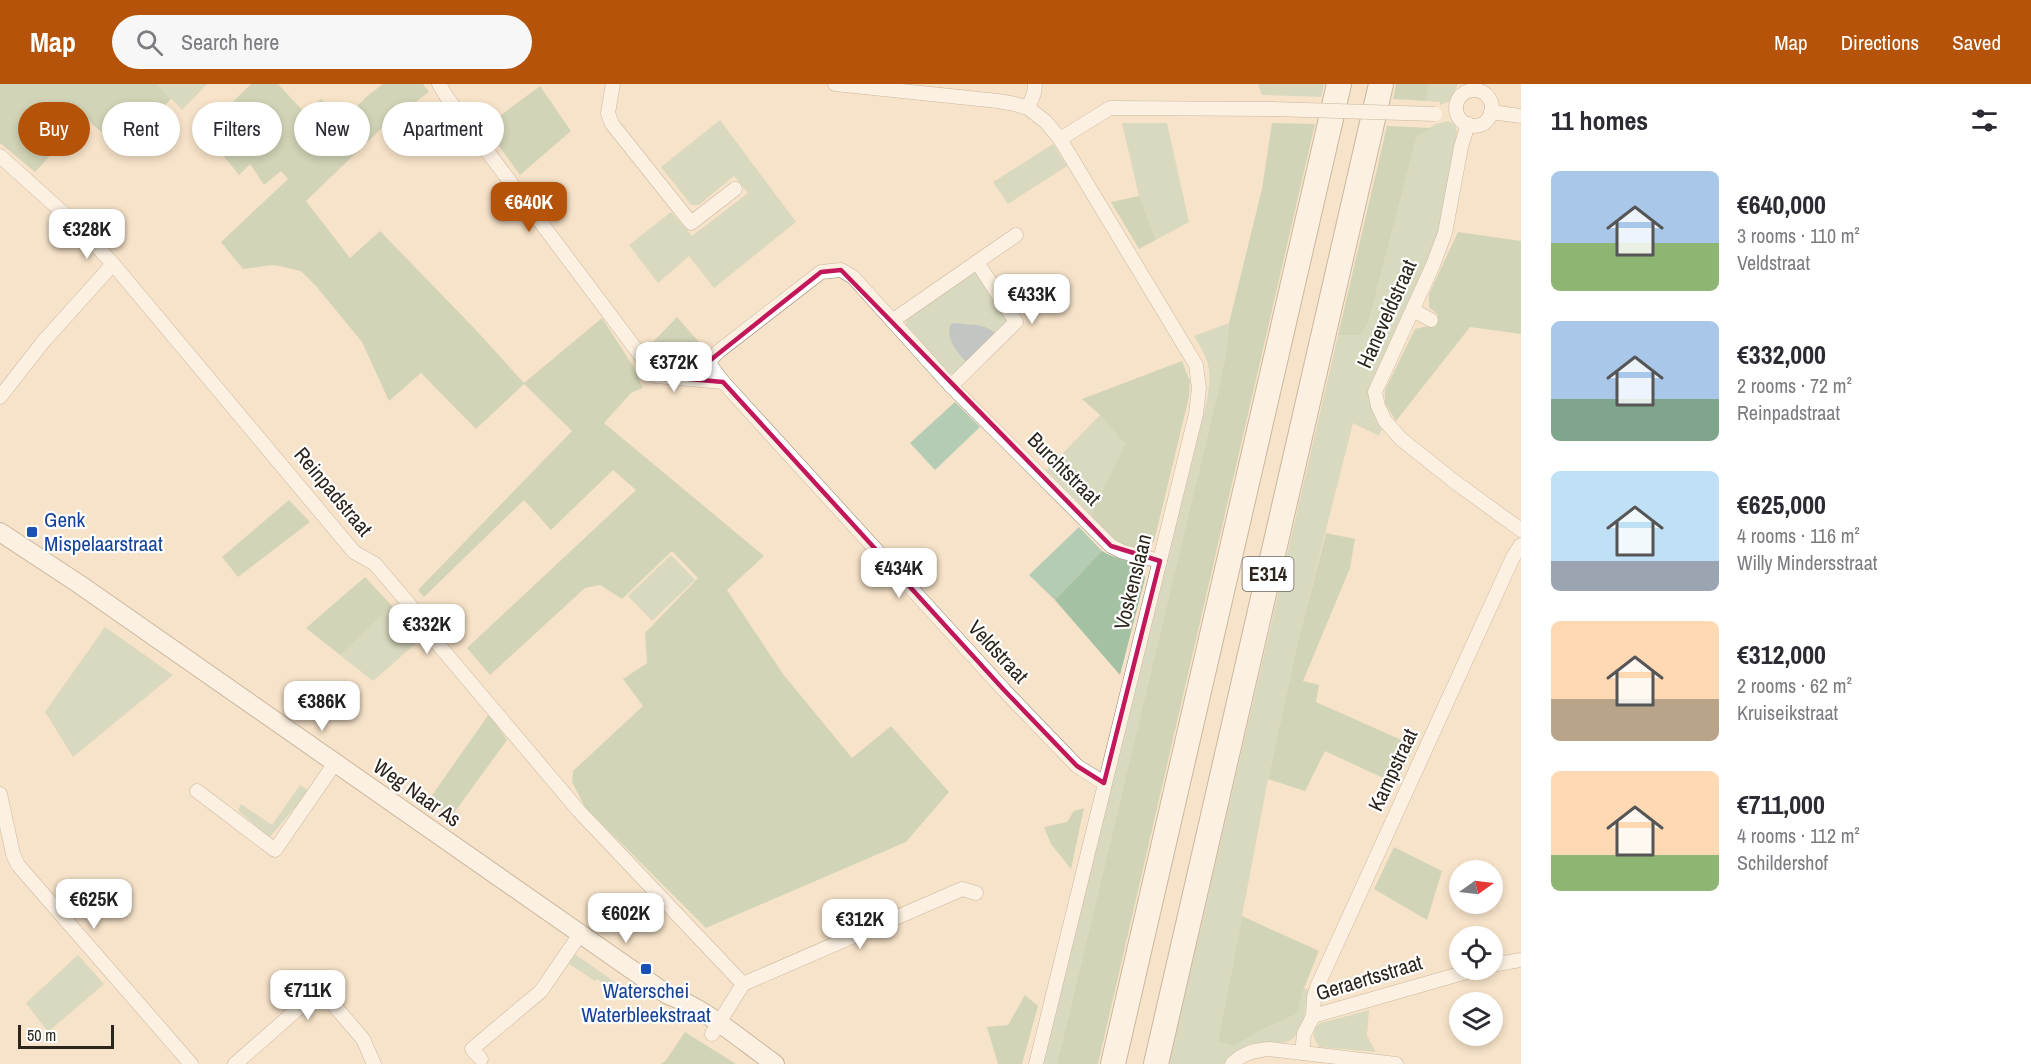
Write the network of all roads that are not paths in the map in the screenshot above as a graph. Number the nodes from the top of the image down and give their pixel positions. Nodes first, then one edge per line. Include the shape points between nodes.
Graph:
1 (440, 84) edge
2 (613, 84) edge
3 (835, 84) edge
4 (1035, 84) edge
5 (1339, 84) edge
6 (1381, 84) edge
7 (1468, 87) edge
8 (1028, 108) junction
9 (1456, 110) junction
10 (1491, 112) junction
11 (1521, 116) edge
12 (1468, 124) junction
13 (1060, 139) junction
14 (0, 156) edge
15 (735, 189) dead end
16 (1016, 235) dead end
17 (977, 262) junction
18 (113, 264) junction
19 (1413, 310) junction
20 (1431, 320) dead end
21 (892, 321) junction
22 (708, 362) junction
23 (647, 364) junction
24 (723, 382) junction
25 (951, 386) junction
26 (0, 397) edge
27 (0, 525) edge
28 (1521, 530) edge
29 (0, 532) edge
30 (22, 545) junction
31 (1521, 545) edge
32 (1160, 561) junction
33 (335, 763) junction
34 (1104, 783) junction
35 (197, 791) dead end
36 (0, 794) edge
37 (976, 893) dead end
38 (580, 934) junction
39 (1521, 960) edge
40 (1503, 963) edge
41 (1449, 977) edge
42 (743, 984) junction
43 (1313, 1016) junction
44 (715, 1029) junction
45 (1302, 1053) junction
46 (481, 1059) dead end
47 (191, 1064) edge
48 (235, 1064) edge
49 (374, 1064) edge
50 (756, 1064) edge
51 (775, 1064) edge
52 (1036, 1064) edge
53 (1113, 1064) edge
54 (1155, 1064) edge
55 (1232, 1064) edge
56 (1396, 1064) edge

1 - 23 street
2 - 15 street via 608,113 612,124 691,223
3 - 8 street via 999,101
4 - 8 street
5 - 53 highway, E314
6 - 54 highway, E314
7 - 9 street
7 - 10 street via 1488,97
8 - 13 street, Voskenslaan
9 - 12 street
9 - 13 street, bridge via 1435,114 1110,108
10 - 11 street
10 - 12 street via 1479,125
12 - 19 street, Haneveldstraat via 1445,233
13 - 32 street, Voskenslaan via 1196,365 1196,414
14 - 18 street, Reinpadstraat via 80,228
16 - 17 street
17 - 21 street
17 - 25 street via 1016,322
18 - 26 street
18 - 42 street, Reinpadstraat via 354,552 375,564 579,810
19 - 20 street
19 - 28 street, Haneveldstraat via 1375,392 1385,421 1401,439
21 - 22 street, Burchtstraat via 853,277 841,270 820,272
21 - 25 street, Burchtstraat
22 - 23 street via 701,358 657,356
22 - 24 street, Veldstraat
23 - 24 street via 656,376
24 - 34 street, Veldstraat via 1004,690 1077,766
25 - 32 street, Burchtstraat via 1111,546
27 - 30 main road, Weg Naar As
29 - 30 main road, Weg Naar As
30 - 33 main road, Weg Naar As
31 - 43 street, Kampstraat via 1317,987
32 - 34 street, Voskenslaan
33 - 35 street via 275,850
33 - 38 main road, Weg Naar As
34 - 52 street, Voskenslaan
36 - 47 street via 18,866
37 - 42 street via 962,889
38 - 44 main road, Weg Naar As via 668,996 681,1000
38 - 46 street via 541,991 472,1049
39 - 40 street
41 - 43 street, Geraertsstraat
42 - 44 street
43 - 45 street, Geraertsstraat via 1304,1034
44 - 50 main road, Weg Naar As
44 - 51 main road, Weg Naar As
45 - 55 street via 1256,1050
45 - 56 street
48 - 49 street via 308,1000 316,998 332,1003 363,1039

